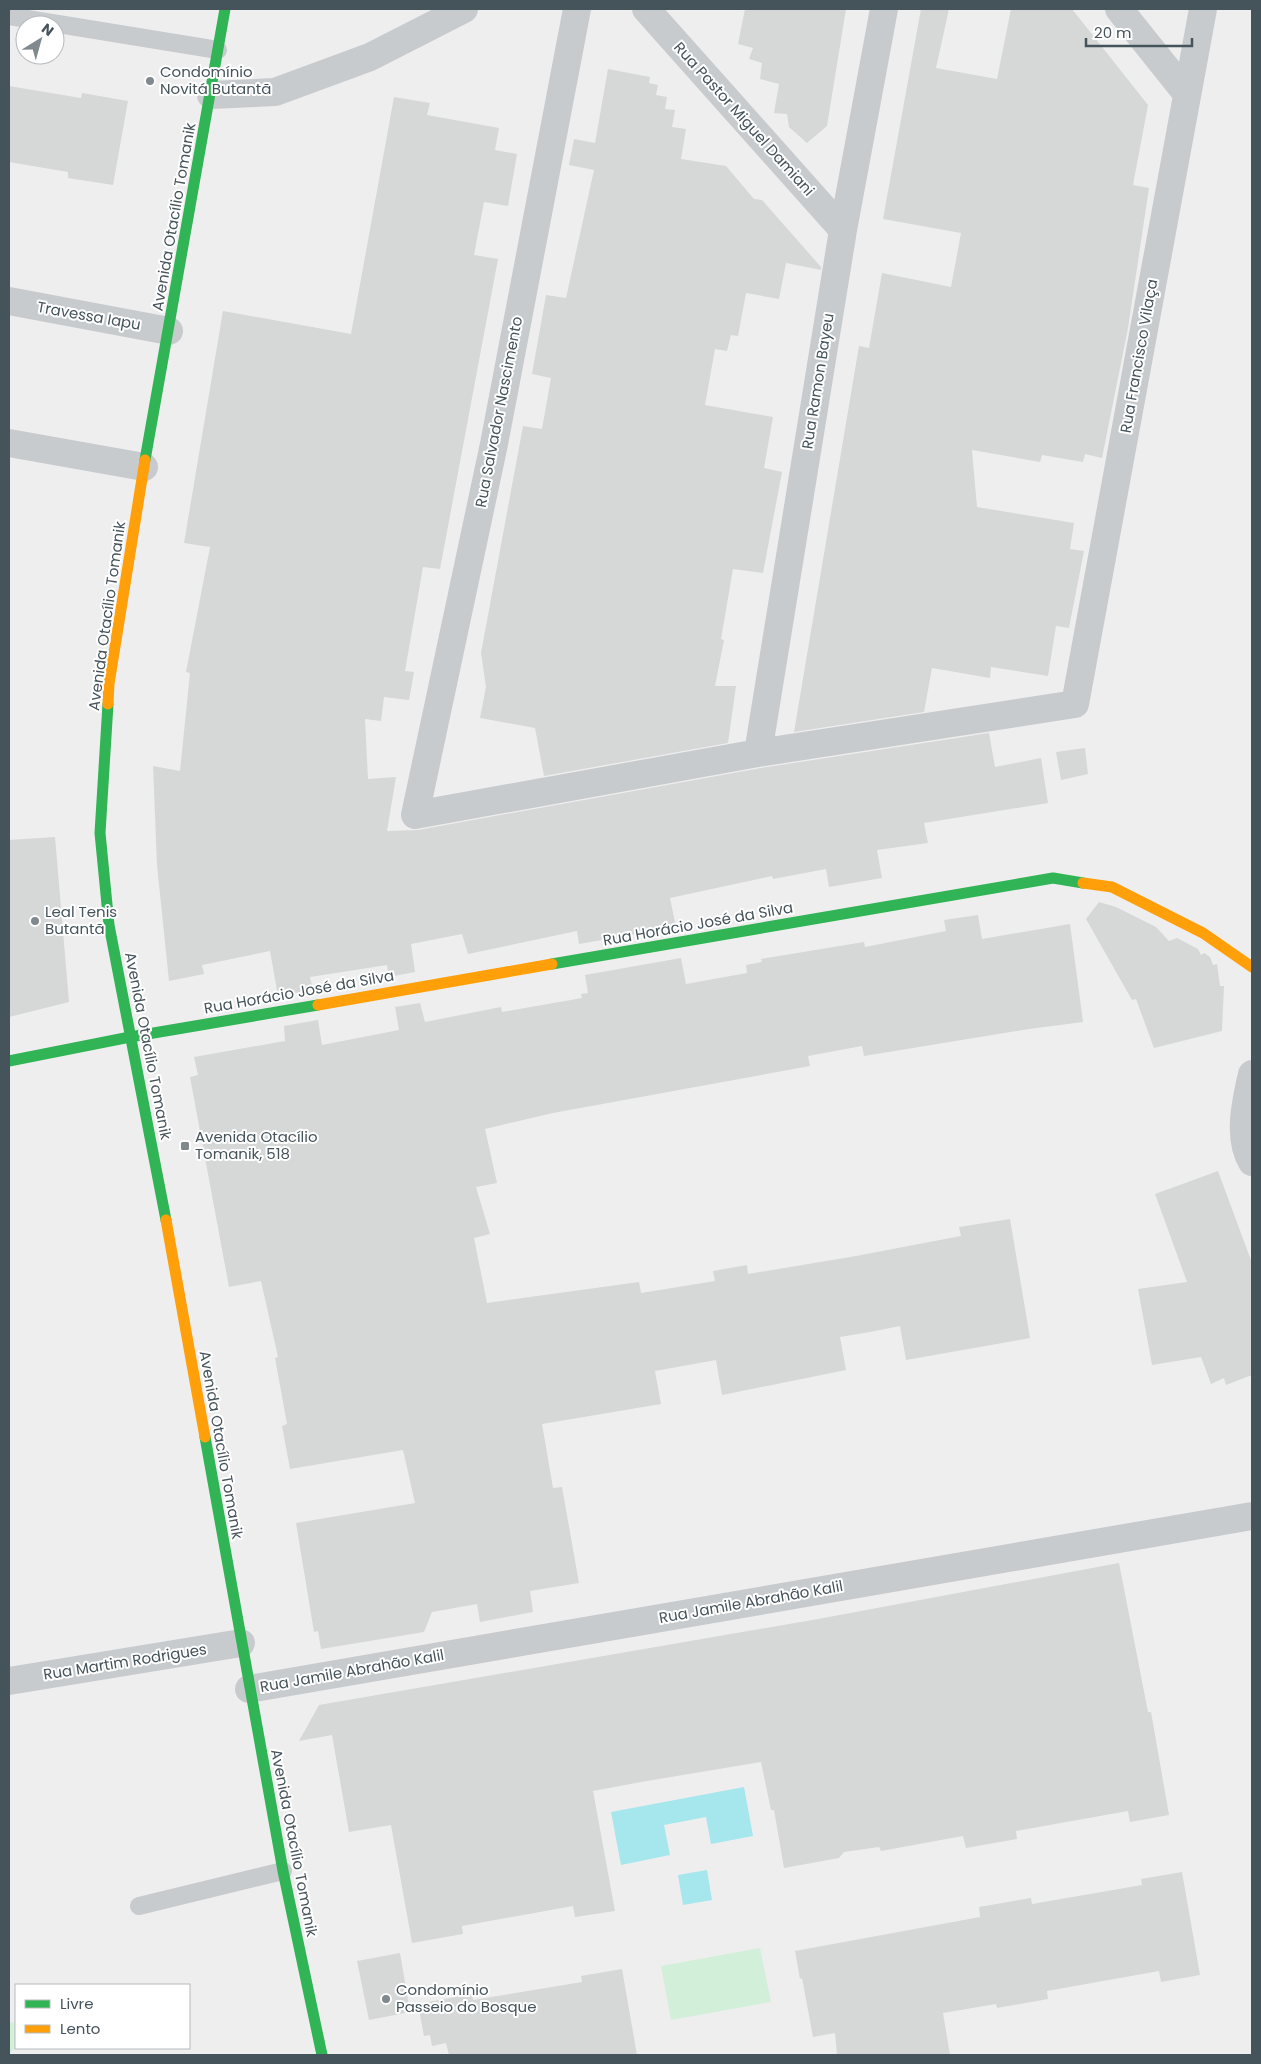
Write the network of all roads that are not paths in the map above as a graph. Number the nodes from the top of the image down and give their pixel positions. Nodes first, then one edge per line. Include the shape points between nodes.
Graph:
1 (225, 9) edge
2 (464, 9) edge
3 (577, 9) edge
4 (646, 9) edge
5 (884, 9) edge
6 (1119, 9) edge
7 (1202, 9) edge
8 (9, 16) edge
9 (218, 50) junction
10 (1187, 94) junction
11 (211, 95) junction
12 (843, 230) junction
13 (9, 301) edge
14 (169, 331) junction
15 (9, 443) edge
16 (144, 467) junction
17 (758, 753) junction
18 (1252, 967) edge
19 (130, 1036) junction
20 (9, 1060) edge
21 (1252, 1074) edge
22 (1252, 1162) edge
23 (1252, 1516) edge
24 (241, 1643) junction
25 (9, 1681) edge
26 (249, 1689) junction
27 (283, 1871) junction
28 (139, 1906) dead end
29 (322, 2055) edge

1 - 9 street, Avenida Otacílio Tomanik
2 - 11 street via 370,57 275,92
3 - 17 street, Rua Salvador Nascimento via 494,444 415,815
4 - 12 street, Rua Pastor Miguel Damiani
5 - 12 street, Rua Ramon Bayeu
6 - 10 street
7 - 10 street, Rua Francisco Vilaça
8 - 9 lane
9 - 11 street, Avenida Otacílio Tomanik
10 - 17 street, Rua Francisco Vilaça via 1075,704
11 - 14 street, Avenida Otacílio Tomanik
12 - 17 street, Rua Ramon Bayeu
13 - 14 street, Travessa Iapu
14 - 16 street, Avenida Otacílio Tomanik
15 - 16 street
16 - 19 street, Avenida Otacílio Tomanik via 109,684 100,833 109,925
18 - 19 street, Rua Horácio José da Silva via 1202,933 1112,887 1053,878
19 - 20 street, Rua Horácio José da Silva
19 - 24 street, Avenida Otacílio Tomanik via 155,1156
21 - 22 street via 1243,1111 1248,1155
23 - 26 street, Rua Jamile Abrahão Kalil
24 - 25 street, Rua Martim Rodrigues
24 - 26 street, Avenida Otacílio Tomanik
26 - 27 street, Avenida Otacílio Tomanik
27 - 28 lane
27 - 29 street, Avenida Otacílio Tomanik

